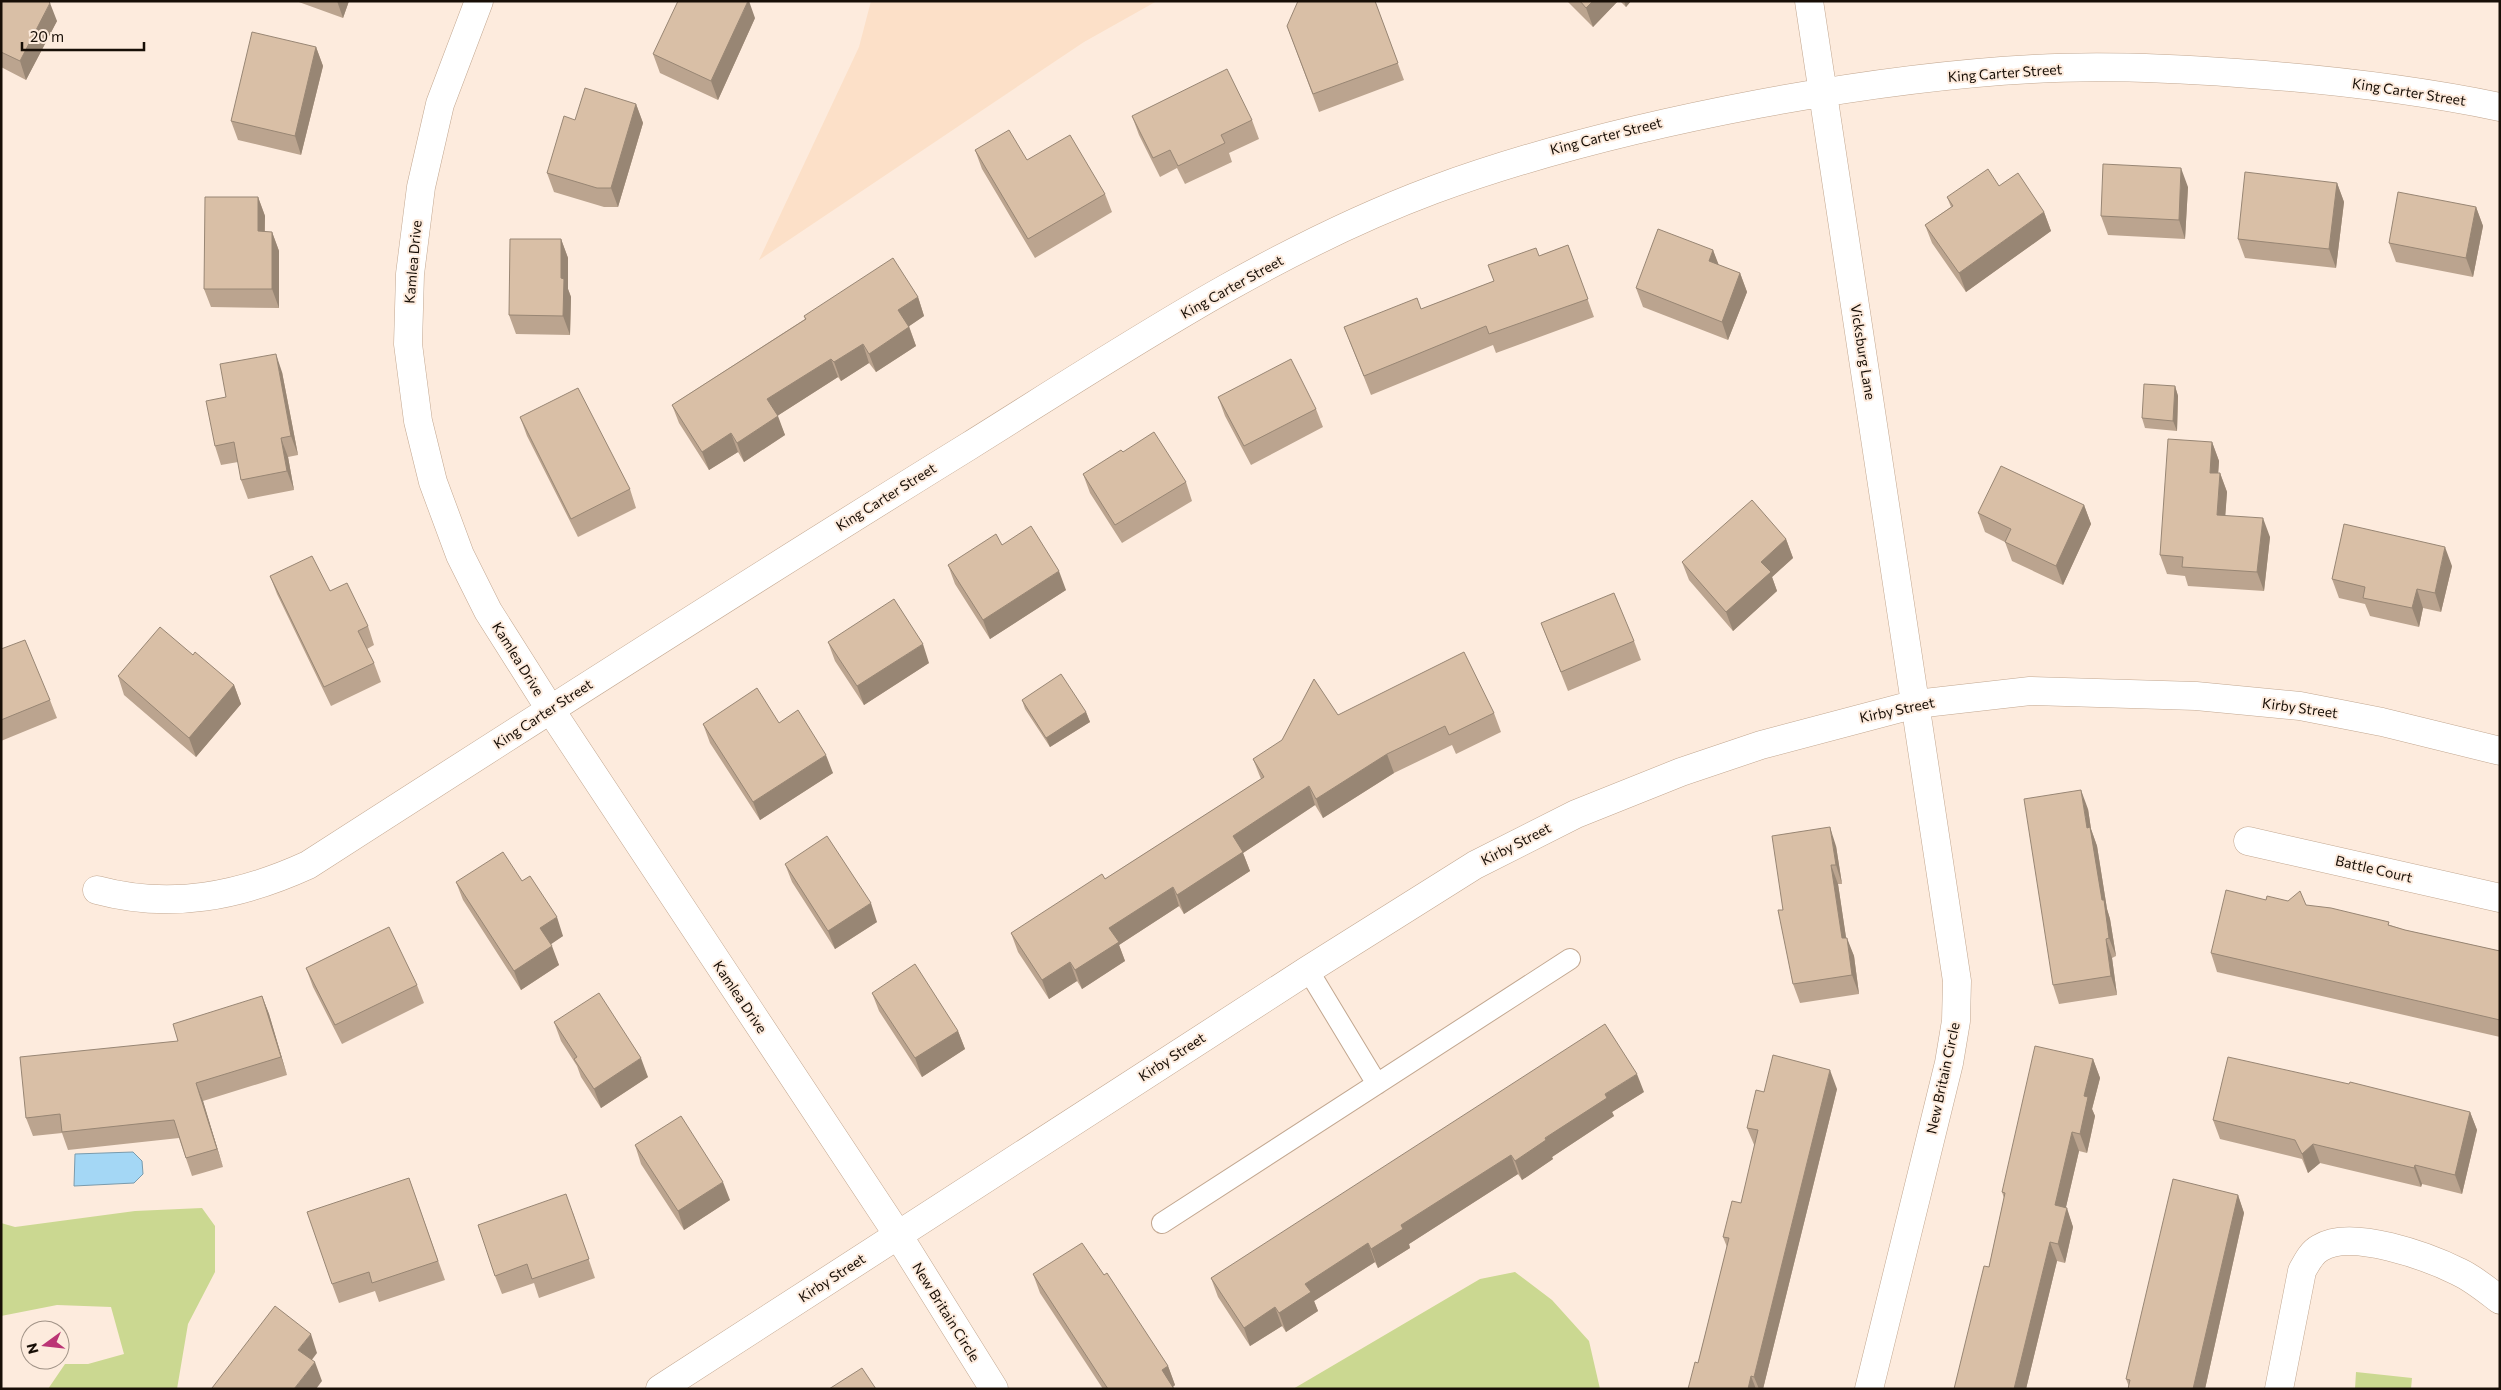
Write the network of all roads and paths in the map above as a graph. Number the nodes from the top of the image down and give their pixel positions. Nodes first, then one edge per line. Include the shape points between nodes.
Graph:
1 (479, 1) edge
2 (1809, 1) edge
3 (1823, 92) junction
4 (2500, 107) edge
5 (1916, 704) junction
6 (550, 710) junction
7 (2500, 751) edge
8 (2248, 841) dead end
9 (97, 890) dead end
10 (2500, 898) edge
11 (1570, 959) dead end
12 (1308, 970) junction
13 (1377, 1084) junction
14 (1162, 1223) dead end
15 (898, 1235) junction
16 (2500, 1300) edge
17 (660, 1389) edge
18 (994, 1389) edge
19 (1869, 1389) edge
20 (2279, 1389) edge

1 - 6 street, Kamlea Drive via 440,104 420,188 410,274 408,344 418,421 433,482 460,555 488,611
2 - 3 street, Vicksburg Lane
3 - 4 street, King Carter Street via 1886,82 2034,68 2159,68 2321,79
3 - 5 street, Vicksburg Lane
3 - 6 street, King Carter Street via 1666,121 1546,152 1429,192 1315,241 1177,317 742,586
5 - 7 street, Kirby Street via 2030,691 2196,696 2300,706
5 - 12 street, Kirby Street via 1761,745 1681,772 1576,814 1475,865
5 - 19 street, New Britain Circle via 1957,981 1956,1022 1947,1073
6 - 9 street, King Carter Street via 308,865 270,882 220,896 169,900
6 - 15 street, Kamlea Drive
8 - 10 street, Battle Court
11 - 13 lane
12 - 13 lane
12 - 15 street, Kirby Street
13 - 14 lane
15 - 17 street, Kirby Street
15 - 18 street, New Britain Circle
16 - 20 street via 2461,1272 2432,1260 2355,1241 2321,1247 2309,1258 2302,1272

